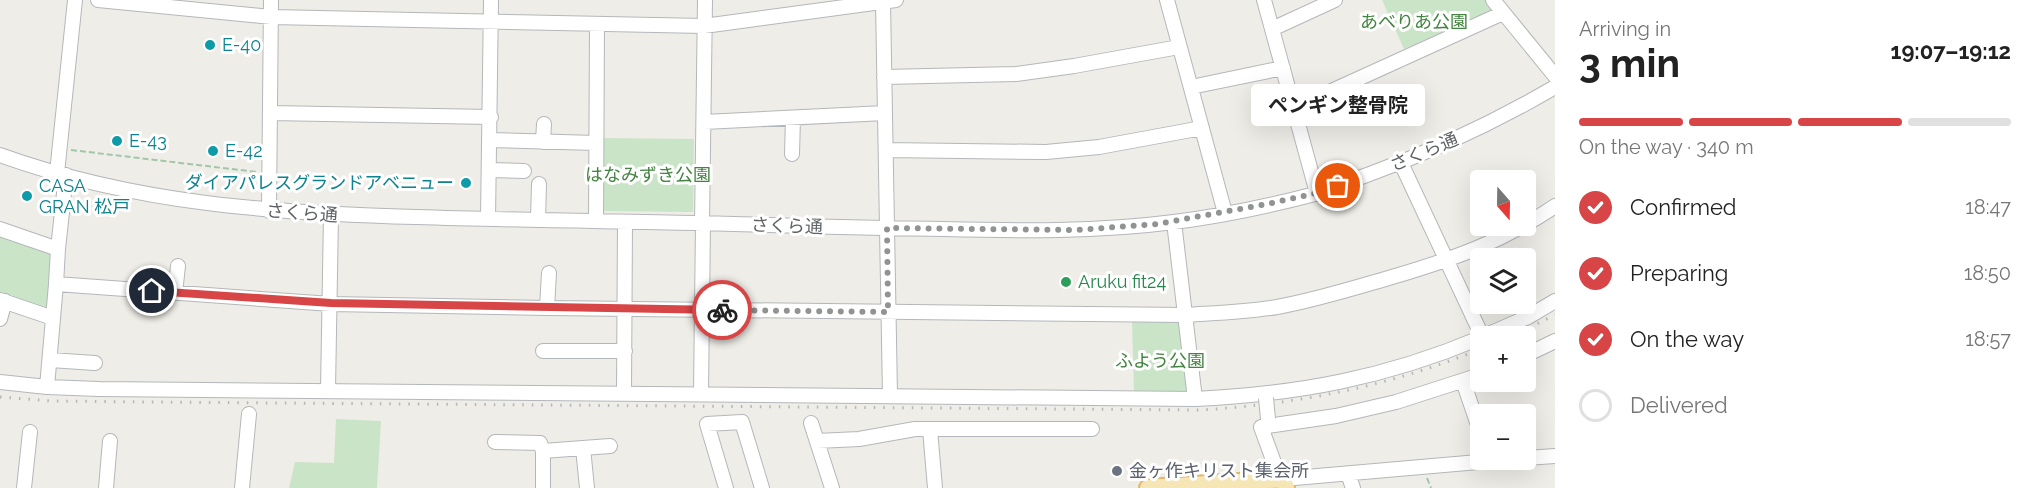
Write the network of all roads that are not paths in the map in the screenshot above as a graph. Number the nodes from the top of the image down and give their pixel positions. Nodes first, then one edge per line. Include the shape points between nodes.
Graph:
1 (75, 0) edge
2 (98, 0) edge
3 (271, 0) edge
4 (491, 0) edge
5 (705, 0) edge
6 (1167, 0) edge
7 (1264, 0) edge
8 (1335, 0) edge
9 (1493, 0) edge
10 (890, 1) edge
11 (1503, 13) junction
12 (271, 16) junction
13 (491, 22) junction
14 (597, 25) junction
15 (704, 26) junction
16 (1272, 29) junction
17 (1179, 47) junction
18 (1283, 68) junction
19 (1555, 76) edge
20 (884, 77) junction
21 (1191, 87) junction
22 (1555, 87) edge
23 (1293, 108) junction
24 (270, 112) junction
25 (885, 113) junction
26 (491, 117) junction
27 (793, 118) junction
28 (704, 122) junction
29 (544, 124) dead end
30 (1202, 128) junction
31 (490, 140) junction
32 (543, 142) junction
33 (596, 143) junction
34 (886, 150) junction
35 (792, 154) dead end
36 (0, 155) edge
37 (1401, 163) junction
38 (489, 170) junction
39 (524, 171) dead end
40 (61, 174) junction
41 (539, 184) dead end
42 (1317, 193) junction
43 (1555, 206) edge
44 (269, 211) junction
45 (1225, 213) junction
46 (331, 215) junction
47 (488, 219) junction
48 (538, 220) junction
49 (596, 221) junction
50 (625, 222) junction
51 (1174, 222) junction
52 (702, 223) junction
53 (887, 228) junction
54 (0, 229) edge
55 (58, 249) junction
56 (1447, 260) junction
57 (178, 266) dead end
58 (549, 273) dead end
59 (56, 284) junction
60 (175, 293) junction
61 (2, 300) edge
62 (1555, 301) edge
63 (331, 303) junction
64 (547, 308) junction
65 (624, 308) junction
66 (702, 309) junction
67 (888, 312) junction
68 (1186, 315) junction
69 (53, 318) junction
70 (0, 319) edge
71 (1477, 326) edge
72 (1506, 326) edge
73 (1555, 341) edge
74 (1470, 342) edge
75 (1536, 350) edge
76 (543, 351) dead end
77 (625, 351) junction
78 (50, 360) junction
79 (94, 363) dead end
80 (1470, 379) edge
81 (1463, 381) junction
82 (0, 382) edge
83 (47, 387) junction
84 (328, 390) junction
85 (624, 393) junction
86 (701, 393) junction
87 (890, 396) junction
88 (1266, 398) dead end
89 (1195, 399) junction
90 (1471, 404) edge
91 (249, 414) dead end
92 (1268, 419) dead end
93 (811, 423) dead end
94 (930, 429) junction
95 (1092, 429) dead end
96 (30, 432) dead end
97 (110, 441) dead end
98 (817, 441) junction
99 (495, 442) dead end
100 (610, 446) dead end
101 (583, 448) junction
102 (543, 451) junction
103 (1555, 456) edge
104 (1536, 457) edge
105 (1470, 462) edge
106 (1348, 474) junction
107 (1283, 482) edge
108 (1206, 486) edge
109 (24, 488) edge
110 (106, 488) edge
111 (242, 488) edge
112 (543, 488) edge
113 (586, 488) edge
114 (726, 488) edge
115 (762, 488) edge
116 (832, 488) edge
117 (934, 488) edge
118 (1148, 488) edge
119 (1353, 488) edge

1 - 40 street via 60,149
2 - 12 street
3 - 12 street
4 - 13 street
5 - 15 street
6 - 17 street
7 - 16 street
8 - 16 street
9 - 11 street
10 - 15 street
10 - 20 street
11 - 19 street
11 - 23 street
12 - 13 street
12 - 24 street
13 - 14 street
13 - 26 street
14 - 15 street
14 - 33 street
15 - 28 street
16 - 18 street
17 - 20 street via 1016,74
17 - 21 street
18 - 21 street
18 - 23 street
20 - 25 street
21 - 30 street
22 - 37 street, さくら通 via 1489,124
23 - 42 street
24 - 26 street
24 - 44 street
25 - 27 street
25 - 34 street
26 - 31 street
27 - 28 street
27 - 35 street
28 - 52 street
29 - 32 street
30 - 34 street via 1099,147 1046,152
30 - 45 street
31 - 32 street
31 - 38 street
32 - 33 street
33 - 49 street
34 - 53 street
36 - 40 street, さくら通
37 - 42 street, さくら通
37 - 56 street
38 - 39 street
38 - 47 street
40 - 44 street, さくら通 via 207,205
40 - 55 street
41 - 48 street
42 - 45 street, さくら通
43 - 56 street via 1494,242
44 - 46 street, さくら通
45 - 51 street, さくら通
46 - 47 street, さくら通
46 - 63 street
47 - 48 street, さくら通
48 - 49 street, さくら通
49 - 50 street, さくら通
50 - 52 street, さくら通
50 - 65 street
51 - 53 street, さくら通 via 1076,230
51 - 68 street
52 - 53 street, さくら通
52 - 66 street
53 - 67 street
54 - 55 street
55 - 59 street
56 - 68 street via 1277,307
56 - 71 street
57 - 60 street
58 - 64 street
59 - 60 street
59 - 69 street
60 - 63 street
61 - 69 street
61 - 70 street
62 - 72 street
63 - 64 street
63 - 84 street
64 - 65 street
65 - 66 street
65 - 77 street
66 - 67 street
66 - 86 street
67 - 68 street
67 - 87 street
68 - 89 street
69 - 78 street
73 - 75 street
74 - 89 street via 1347,381 1256,395
76 - 77 street
77 - 85 street
78 - 79 street
78 - 83 street
80 - 81 street
81 - 90 street
81 - 107 street via 1336,416 1261,427
82 - 83 street
83 - 84 street
84 - 85 street
85 - 86 street
86 - 87 street
87 - 89 street
88 - 92 street, bridge
91 - 111 street
93 - 98 street
94 - 95 street
94 - 98 street
94 - 117 street
96 - 109 street
97 - 110 street
98 - 116 street
99 - 102 street via 540,443
100 - 101 street
101 - 102 street
101 - 113 street
102 - 112 street
103 - 104 street
105 - 106 street
106 - 107 street
106 - 119 street
107 - 108 main road
108 - 118 main road
114 - 115 street via 707,424 742,422

